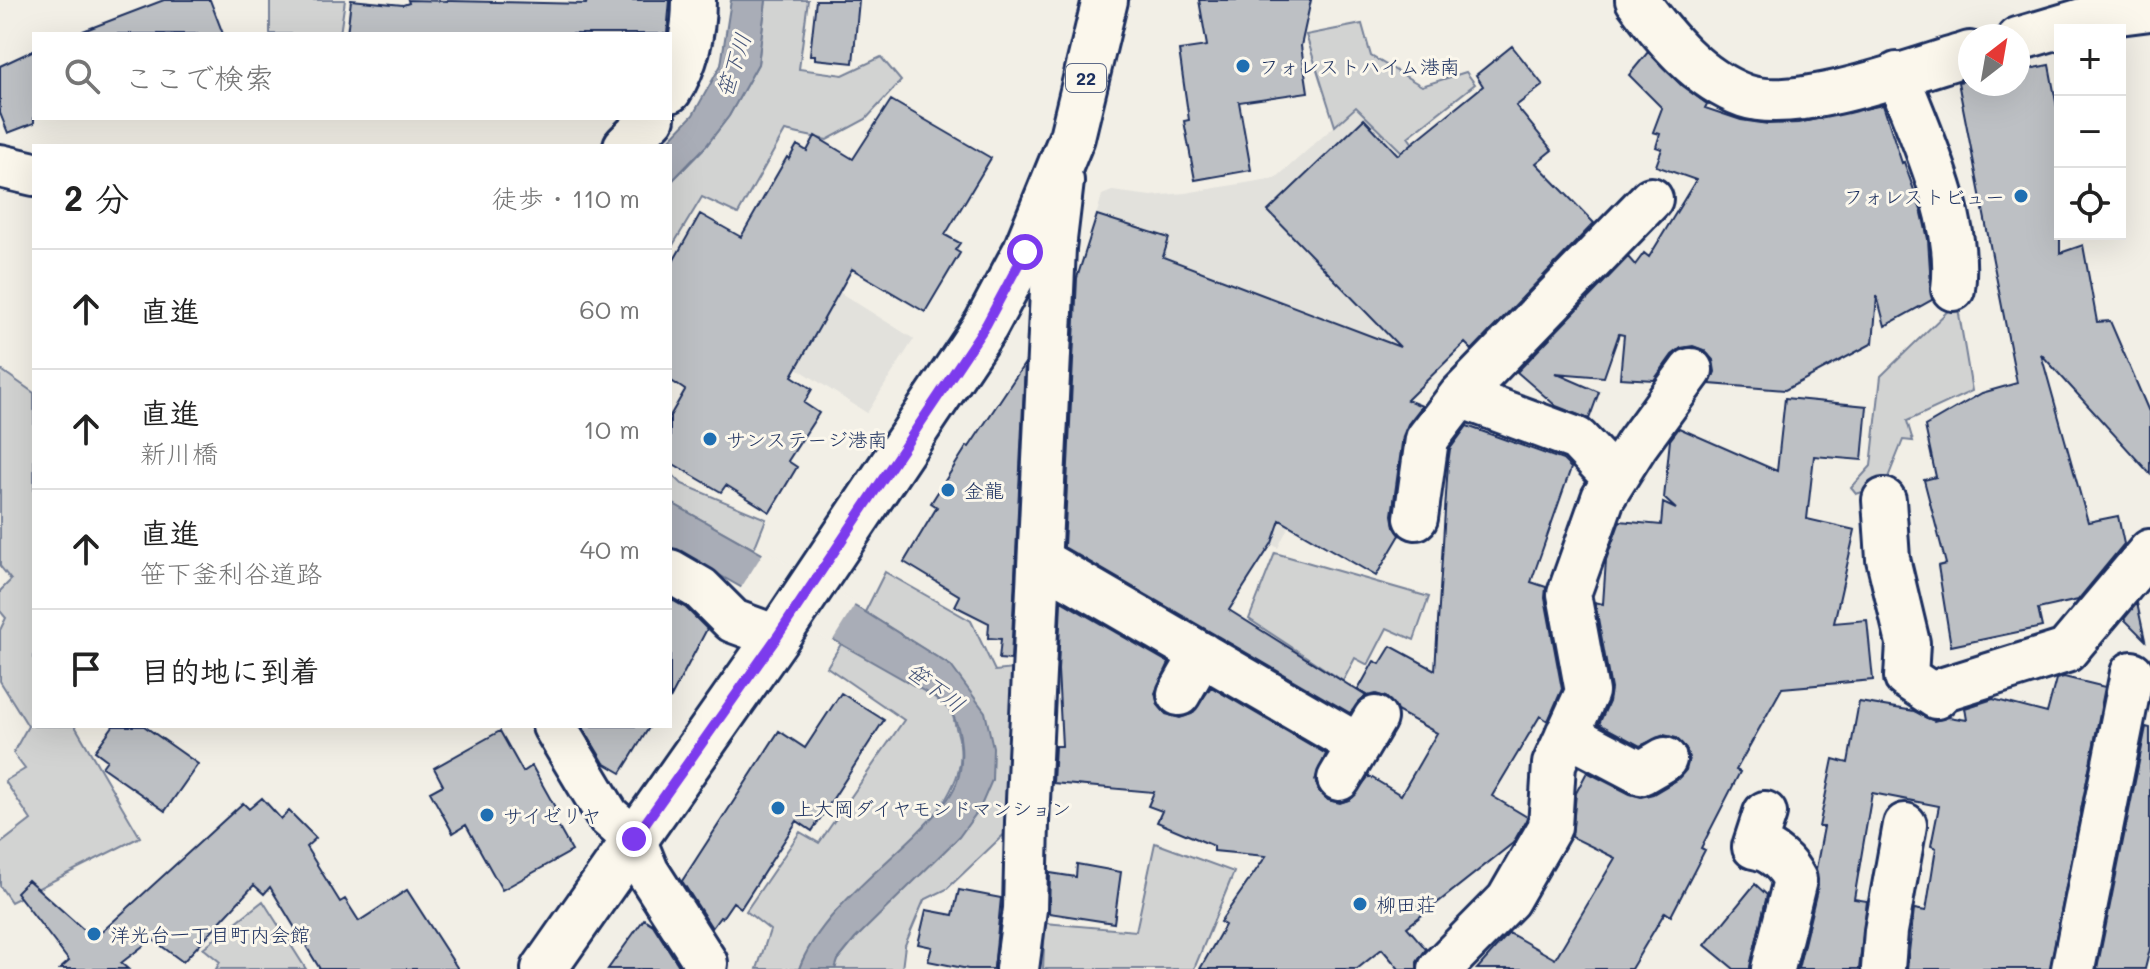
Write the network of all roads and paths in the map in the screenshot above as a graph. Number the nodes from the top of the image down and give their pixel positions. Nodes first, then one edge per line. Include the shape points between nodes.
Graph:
1 (694, 0) edge
2 (1105, 0) edge
3 (1637, 0) edge
4 (2150, 9) edge
5 (2030, 35) edge
6 (1958, 56) edge
7 (1897, 74) junction
8 (672, 87) edge
9 (651, 120) edge
10 (627, 144) edge
11 (1064, 155) junction
12 (0, 166) edge
13 (32, 174) edge
14 (1651, 199) dead end
15 (1953, 289) dead end
16 (1691, 370) dead end
17 (1460, 396) junction
18 (1615, 479) junction
19 (1884, 500) dead end
20 (1416, 518) dead end
21 (2150, 551) edge
22 (1041, 561) junction
23 (672, 572) edge
24 (777, 637) junction
25 (1202, 654) junction
26 (2132, 673) dead end
27 (1179, 694) dead end
28 (555, 728) edge
29 (1567, 734) junction
30 (1357, 747) dead end
31 (1665, 759) dead end
32 (1765, 813) dead end
33 (1905, 825) dead end
34 (634, 839) junction
35 (544, 969) edge
36 (705, 969) edge
37 (1017, 969) edge
38 (1440, 969) edge
39 (1773, 969) edge
40 (1883, 969) edge
41 (2073, 969) edge

1 - 8 street via 694,32
2 - 11 main road, 22
3 - 7 street via 1672,45 1713,80 1745,96 1771,101 1820,96
4 - 5 street via 2096,16
6 - 7 street
7 - 15 street via 1939,184 1956,267
9 - 10 street
11 - 22 street via 1054,248
11 - 24 main road, 22 via 1025,252 986,325
12 - 13 street
14 - 17 street
16 - 18 street
17 - 18 street via 1577,439
17 - 20 street via 1427,439
18 - 29 street via 1603,498 1569,594 1587,692
19 - 21 street via 1888,559 1908,643 1906,677 1936,697 1944,689 2066,651
22 - 25 street
22 - 37 street via 1025,909
23 - 24 street via 701,589 733,621
24 - 34 main road, 22
25 - 27 street
25 - 30 street
26 - 41 street
28 - 34 street via 608,816
29 - 31 street via 1641,773
29 - 38 street via 1554,764 1550,827 1508,900
32 - 39 street via 1754,847 1788,865 1795,880
33 - 40 street
34 - 35 main road, 22
34 - 36 street

